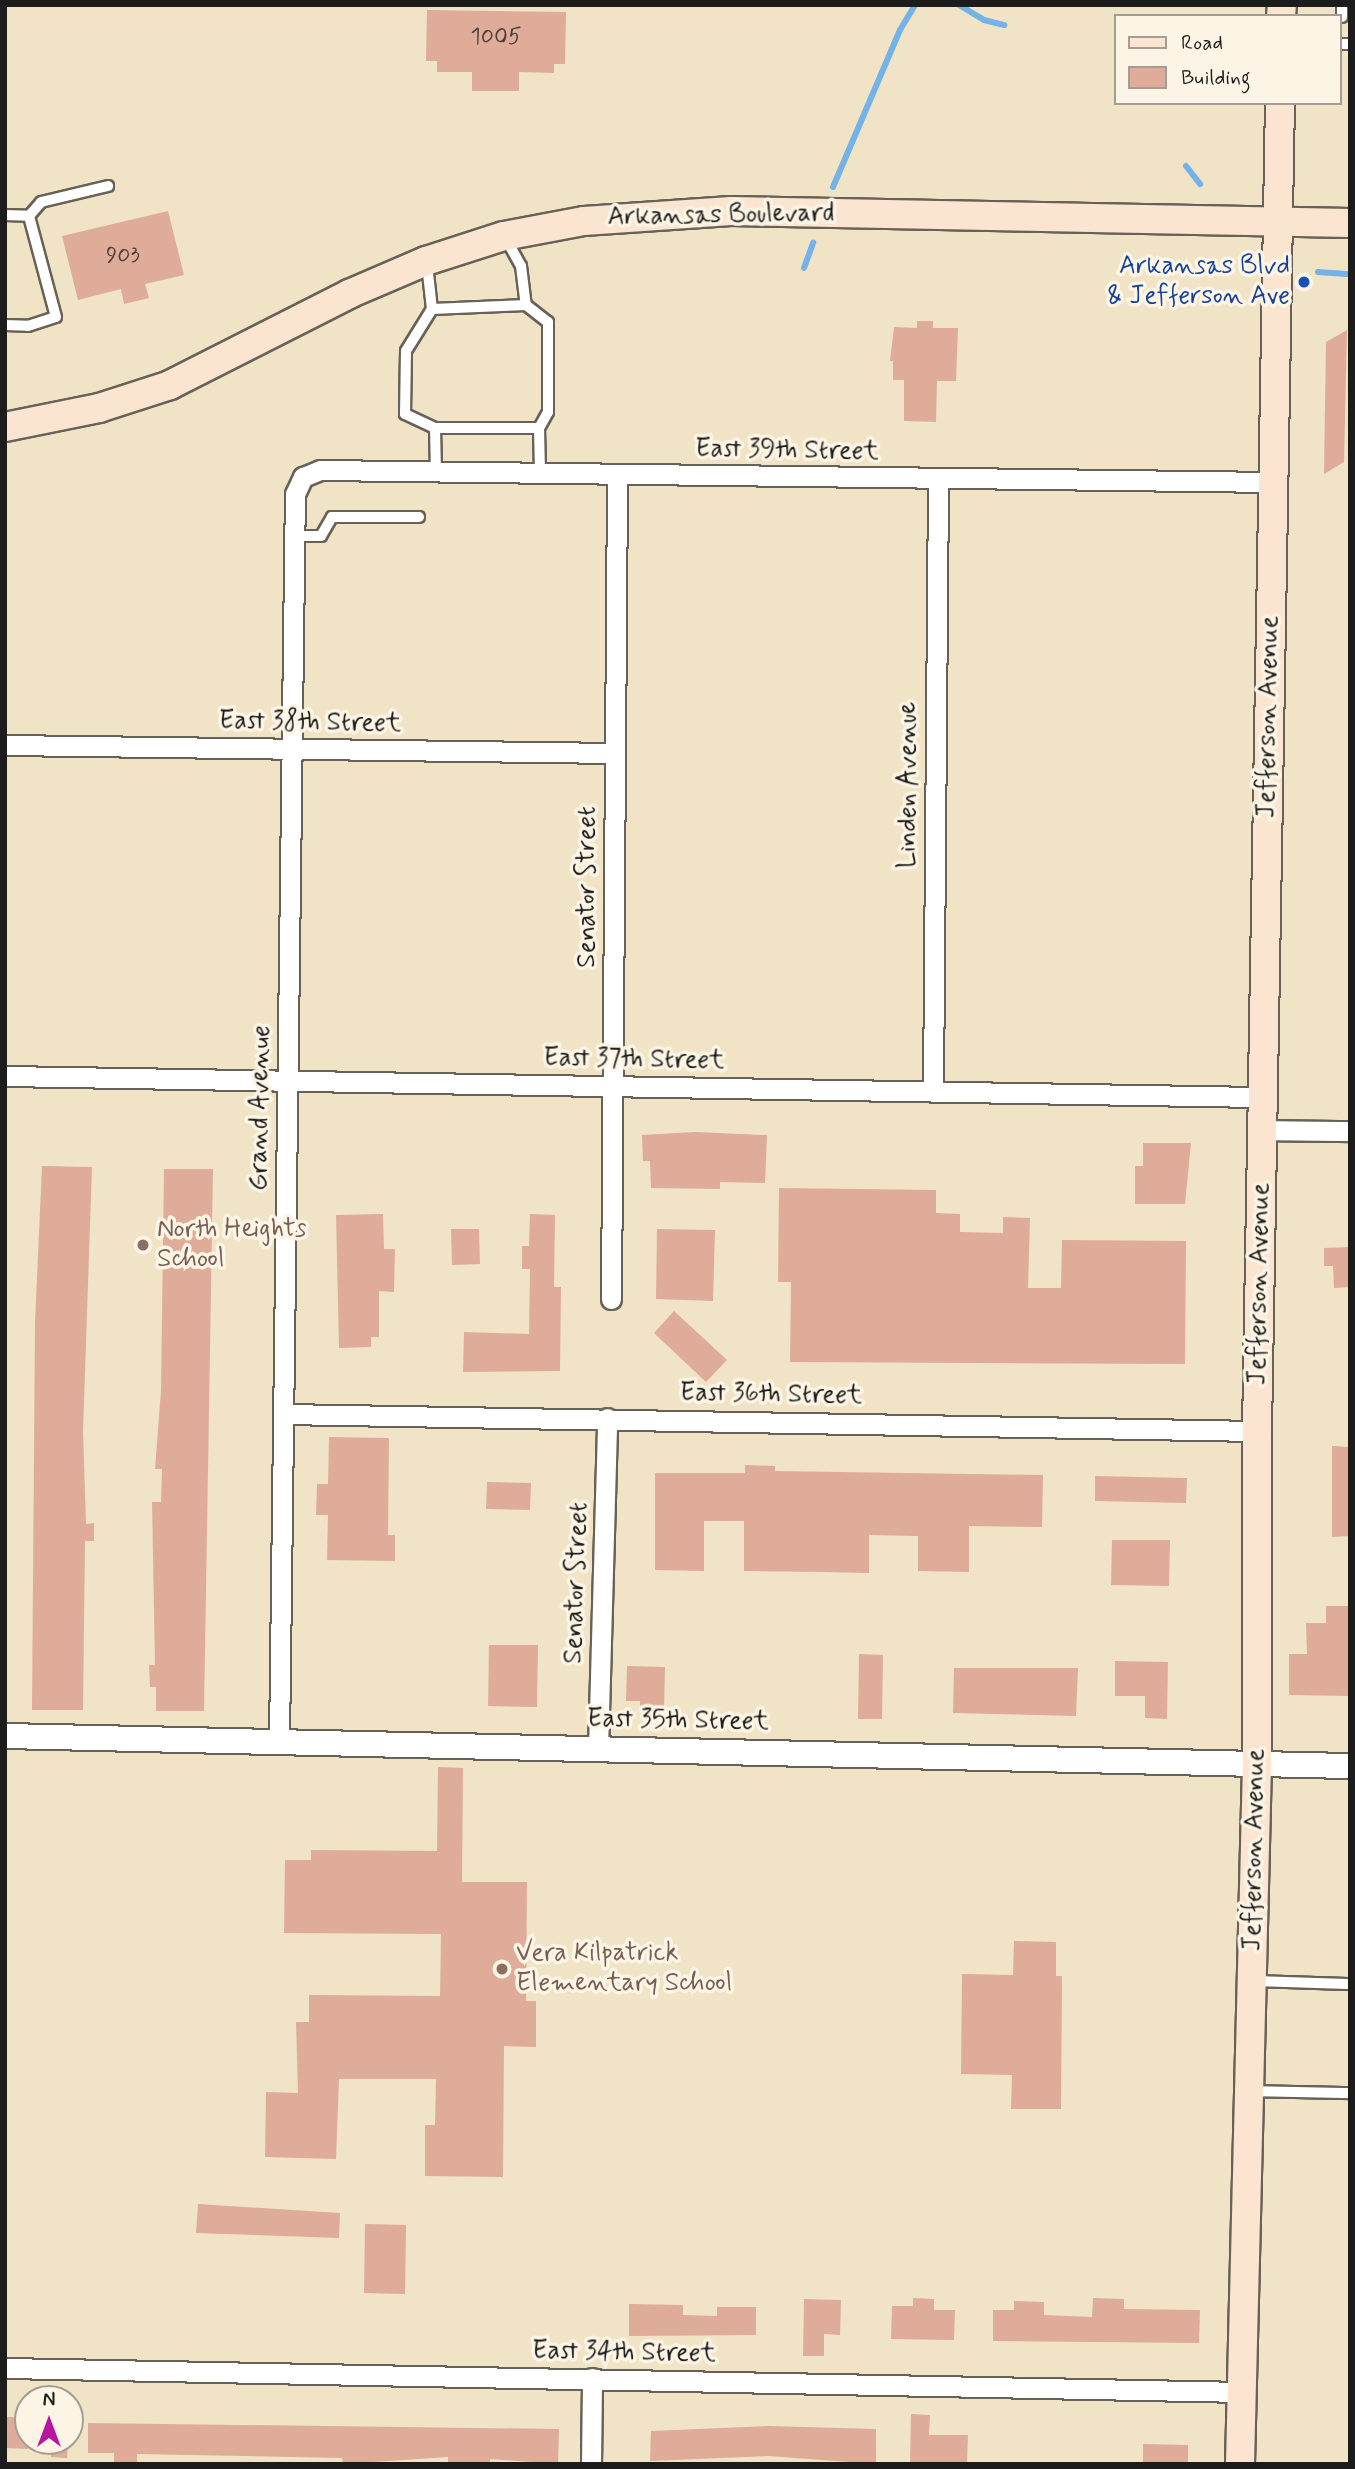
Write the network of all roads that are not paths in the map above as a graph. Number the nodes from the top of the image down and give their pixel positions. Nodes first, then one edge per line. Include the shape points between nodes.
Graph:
1 (1342, 5) edge
2 (1342, 17) dead end
3 (1280, 105) edge
4 (108, 186) dead end
5 (5, 215) edge
6 (29, 216) junction
7 (1278, 222) junction
8 (1350, 223) edge
9 (504, 236) junction
10 (426, 261) junction
11 (526, 305) junction
12 (432, 309) junction
13 (5, 325) edge
14 (5, 427) edge
15 (435, 428) junction
16 (539, 428) junction
17 (436, 472) junction
18 (540, 474) junction
19 (617, 475) junction
20 (303, 477) joint
21 (938, 479) junction
22 (1273, 482) junction
23 (419, 517) dead end
24 (295, 536) junction
25 (5, 744) edge
26 (292, 749) junction
27 (615, 753) junction
28 (5, 1076) edge
29 (288, 1079) junction
30 (612, 1086) junction
31 (933, 1091) junction
32 (1262, 1097) junction
33 (1262, 1130) junction
34 (1350, 1132) edge
35 (611, 1299) dead end
36 (283, 1414) junction
37 (607, 1418) junction
38 (1257, 1431) junction
39 (5, 1736) edge
40 (279, 1742) junction
41 (598, 1749) junction
42 (1257, 1764) junction
43 (1350, 1766) edge
44 (1252, 1981) junction
45 (1350, 1984) edge
46 (1249, 2091) junction
47 (1350, 2093) edge
48 (5, 2368) edge
49 (592, 2378) junction
50 (1242, 2392) junction
51 (591, 2464) edge
52 (1240, 2464) edge

1 - 2 lane
3 - 7 main road, Jefferson Avenue
4 - 6 lane via 41,202
5 - 6 lane
6 - 13 lane via 56,317 28,326
7 - 8 main road, Arkansas Boulevard
7 - 9 main road, Arkansas Boulevard via 731,211 583,221
7 - 22 main road, Jefferson Avenue
9 - 10 main road, Arkansas Boulevard
9 - 11 lane via 521,266
10 - 12 lane
10 - 14 main road, Arkansas Boulevard via 349,294 170,385 99,408
11 - 12 lane
11 - 16 lane via 548,322 548,412
12 - 15 lane via 406,351 405,414
15 - 16 lane
15 - 17 lane
16 - 18 lane
17 - 18 street, East 39th Street
17 - 20 street, East 39th Street via 320,470
18 - 19 street, East 39th Street
19 - 21 street, East 39th Street
19 - 27 street, Senator Street
20 - 24 street, Grand Avenue via 295,494
21 - 22 street, East 39th Street
21 - 31 street, Linden Avenue
22 - 32 main road, Jefferson Avenue
23 - 24 lane via 332,517 321,536
24 - 26 street, Grand Avenue
25 - 26 street, East 38th Street
26 - 27 street, East 38th Street
26 - 29 street, Grand Avenue
27 - 30 street, Senator Street
28 - 29 street, East 37th Street
29 - 30 street, East 37th Street
29 - 36 street, Grand Avenue
30 - 31 street, East 37th Street
30 - 35 street, Senator Street
31 - 32 street, East 37th Street
32 - 33 main road, Jefferson Avenue
33 - 34 street
33 - 38 main road, Jefferson Avenue
36 - 37 street, East 36th Street
36 - 40 street, Grand Avenue
37 - 38 street, East 36th Street
37 - 41 street, Senator Street
38 - 42 main road, Jefferson Avenue
39 - 40 street, East 35th Street
40 - 41 street, East 35th Street
41 - 42 street, East 35th Street
42 - 43 street, East 35th Street
42 - 44 main road, Jefferson Avenue
44 - 45 lane
44 - 46 main road, Jefferson Avenue
46 - 47 lane
46 - 50 main road, Jefferson Avenue
48 - 49 street, East 34th Street
49 - 50 street, East 34th Street
49 - 51 street
50 - 52 main road, Jefferson Avenue

